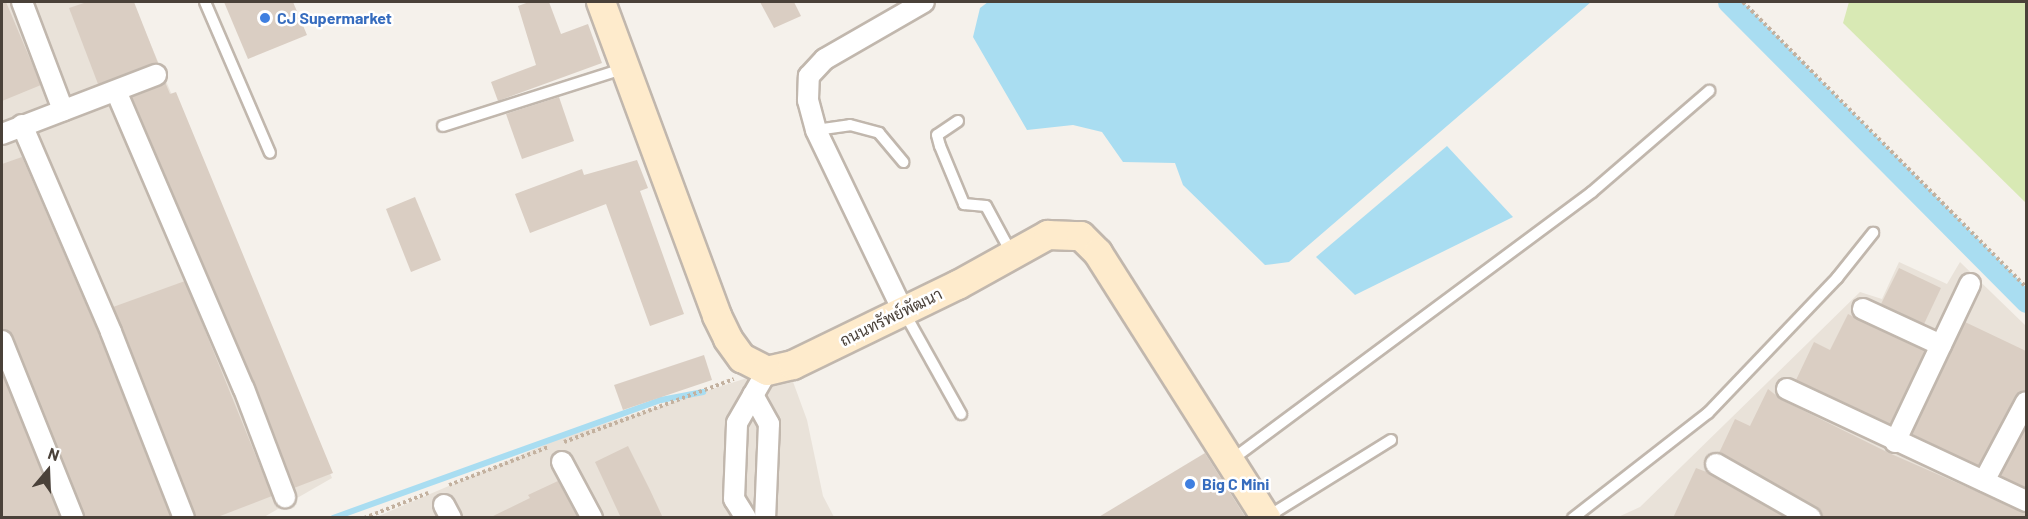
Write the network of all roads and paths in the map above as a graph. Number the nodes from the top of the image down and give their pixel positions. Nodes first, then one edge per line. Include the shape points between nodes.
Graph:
1 (22, 2) edge
2 (206, 2) edge
3 (601, 2) edge
4 (924, 2) edge
5 (1743, 2) edge
6 (624, 69) junction
7 (156, 75) dead end
8 (116, 91) junction
9 (1709, 91) dead end
10 (63, 110) junction
11 (958, 121) dead end
12 (22, 125) junction
13 (443, 126) dead end
14 (816, 130) junction
15 (2, 134) edge
16 (270, 153) dead end
17 (903, 162) dead end
18 (1873, 233) dead end
19 (1012, 254) junction
20 (1970, 284) dead end
21 (2026, 287) edge
22 (1863, 309) dead end
23 (903, 311) junction
24 (2, 341) edge
25 (1941, 345) junction
26 (767, 370) junction
27 (1787, 389) dead end
28 (753, 395) junction
29 (2026, 402) edge
30 (961, 414) dead end
31 (1391, 440) dead end
32 (1895, 442) junction
33 (1230, 461) junction
34 (562, 462) dead end
35 (1716, 464) dead end
36 (1984, 481) junction
37 (285, 497) dead end
38 (2026, 501) edge
39 (73, 518) edge
40 (184, 518) edge
41 (592, 518) edge
42 (746, 518) edge
43 (765, 518) edge
44 (1266, 518) edge
45 (1573, 518) edge
46 (1811, 518) edge

1 - 10 street
2 - 16 lane
3 - 6 street
4 - 14 street via 825,59 809,76 808,100
5 - 21 path
6 - 13 lane
6 - 26 street via 728,339 742,358
7 - 8 street
8 - 10 street
8 - 37 street via 244,389
9 - 33 lane via 1592,192
10 - 12 street
11 - 19 lane via 937,135 940,146 964,204 986,206
12 - 15 street
12 - 40 street via 111,332
14 - 17 lane via 850,125 879,133
14 - 23 street
18 - 45 lane via 1837,278 1708,413
19 - 23 street, ถนนทรัพย์พัฒนา
19 - 33 street, ถนนทรัพย์พัฒนา via 1048,235 1081,236 1098,253
20 - 25 street
22 - 25 street
23 - 26 street, ถนนทรัพย์พัฒนา via 794,365
23 - 30 lane
24 - 39 street
25 - 32 street
26 - 28 street
27 - 32 street
28 - 42 street via 736,423 734,499
28 - 43 street via 769,424
29 - 36 street
31 - 44 lane
32 - 36 street
33 - 44 street, ถนนทรัพย์พัฒนา
34 - 41 street
35 - 46 street
36 - 38 street

